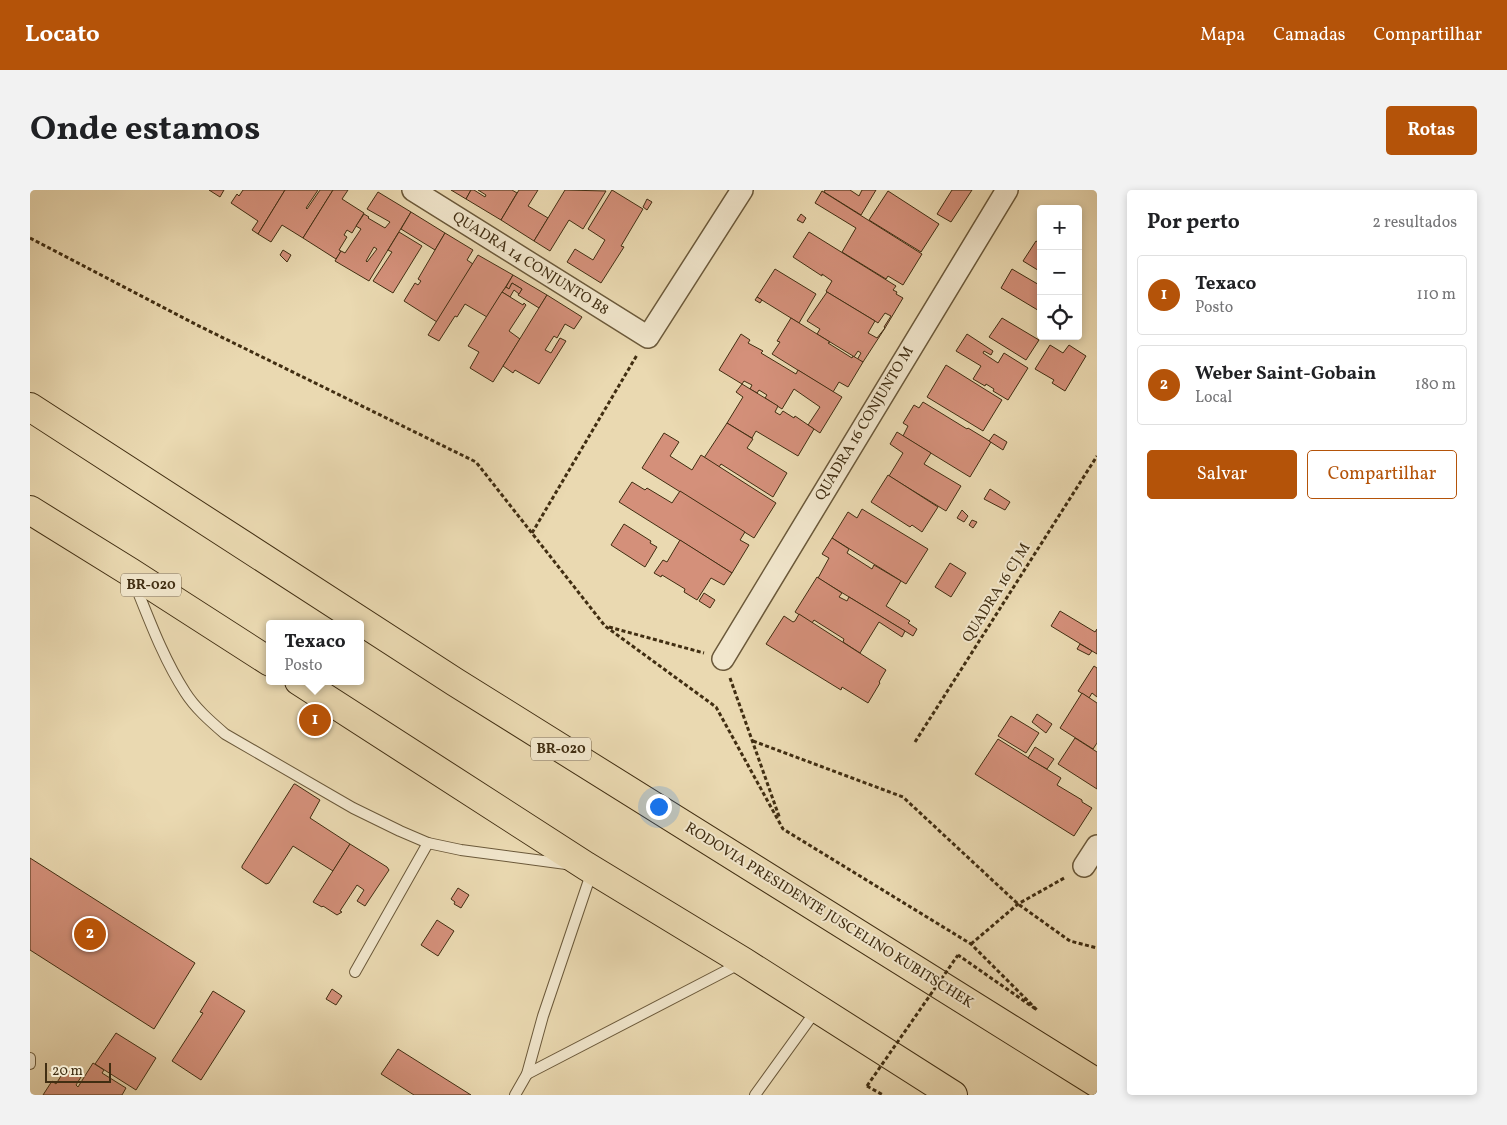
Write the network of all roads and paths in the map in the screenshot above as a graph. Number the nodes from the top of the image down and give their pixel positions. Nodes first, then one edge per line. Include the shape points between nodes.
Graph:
1 (413, 190) edge
2 (742, 190) edge
3 (1007, 190) edge
4 (30, 238) edge
5 (648, 337) junction
6 (30, 407) edge
7 (1097, 456) edge
8 (30, 510) edge
9 (532, 533) junction
10 (130, 572) junction
11 (359, 620) edge
12 (364, 623) edge
13 (606, 626) junction
14 (266, 659) edge
15 (724, 659) junction
16 (305, 685) edge
17 (753, 742) junction
18 (915, 742) dead end
19 (784, 829) junction
20 (428, 843) junction
21 (1097, 846) edge
22 (1084, 866) joint
23 (589, 868) junction
24 (1018, 904) junction
25 (971, 944) junction
26 (1097, 948) edge
27 (744, 962) junction
28 (355, 972) dead end
29 (818, 1008) junction
30 (30, 1058) edge
31 (30, 1064) edge
32 (527, 1074) junction
33 (1097, 1083) edge
34 (514, 1095) edge
35 (755, 1095) edge
36 (883, 1095) edge
37 (953, 1095) edge

1 - 5 street, QUADRA 14 CONJUNTO B8
2 - 5 street
3 - 15 street, QUADRA 16 CONJUNTO M
4 - 9 path via 197,325 476,462
5 - 9 path
6 - 11 highway, RODOVIA PRESIDENTE JUSCELINO KUBITSCHEK / BR-020
7 - 18 path, QUADRA 16 CJ M
8 - 10 highway, BR-020
9 - 13 path
10 - 14 highway, BR-020
10 - 20 lane via 165,657 186,693 206,718 225,734 353,808
12 - 33 highway, RODOVIA PRESIDENTE JUSCELINO KUBITSCHEK / BR-020
13 - 15 path
13 - 19 path via 716,707
15 - 17 path
16 - 23 highway
17 - 19 path
17 - 24 path via 903,797
19 - 25 path
20 - 23 lane
20 - 28 lane
21 - 22 street
22 - 24 path
23 - 27 highway
23 - 32 lane
24 - 25 path
24 - 26 path via 1070,941
25 - 36 path, bridge via 1036,1010 958,954 867,1086
27 - 29 highway
27 - 32 lane
29 - 35 lane
29 - 37 highway
30 - 31 lane
32 - 34 lane

